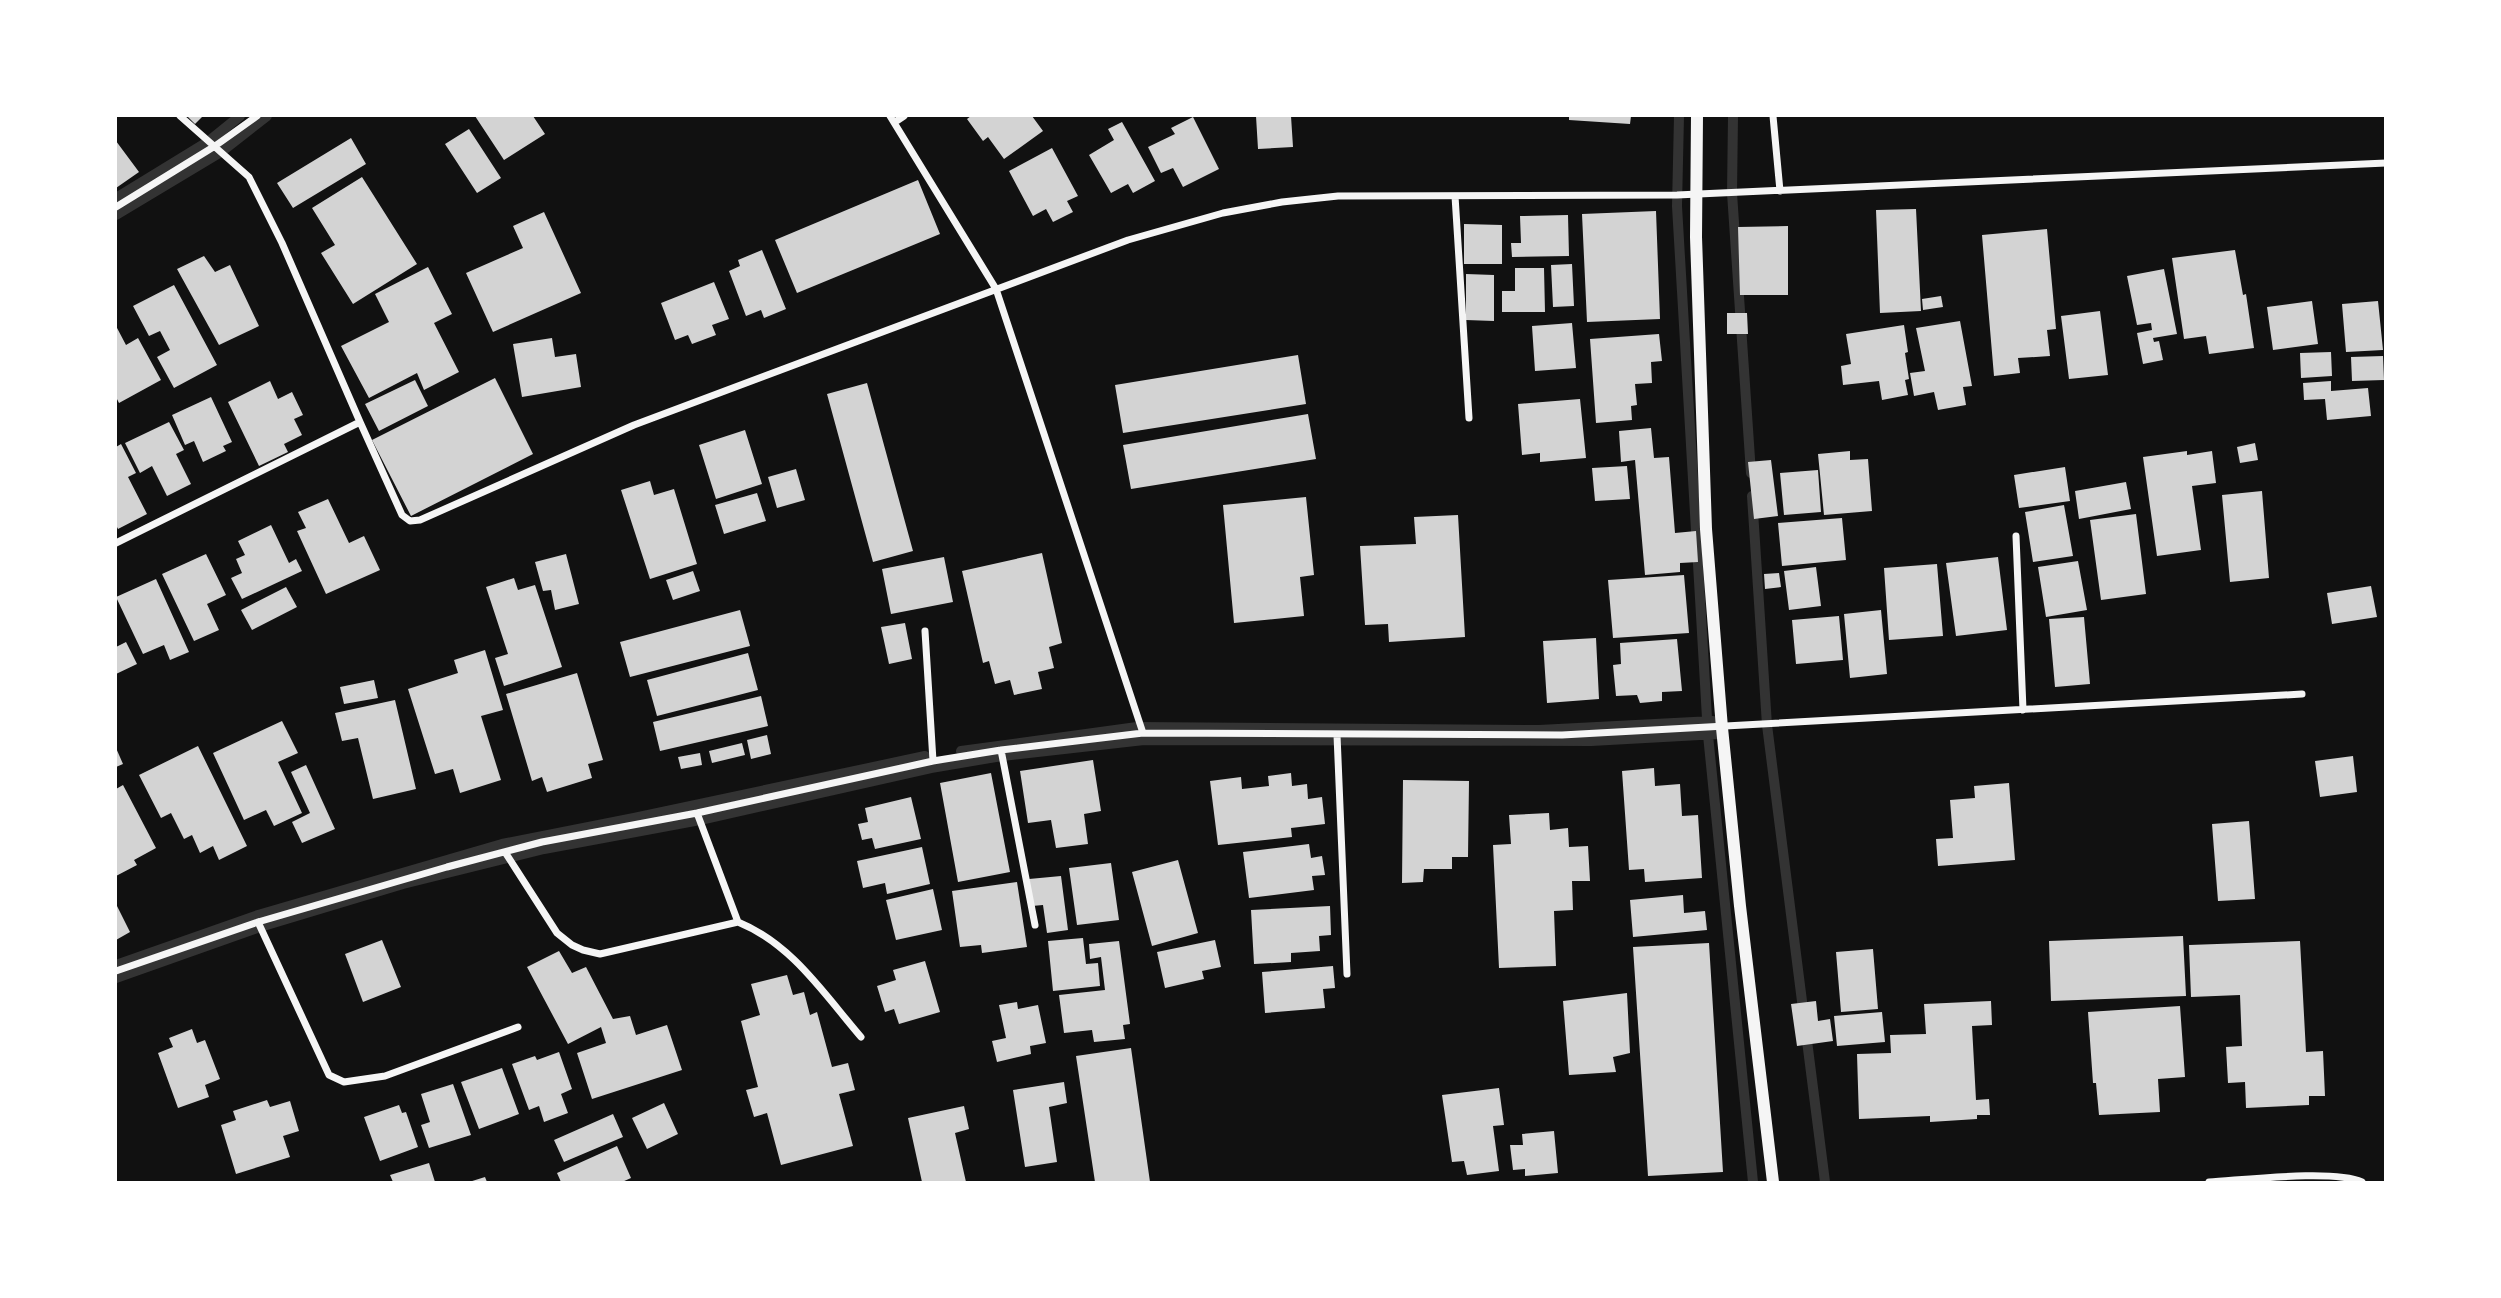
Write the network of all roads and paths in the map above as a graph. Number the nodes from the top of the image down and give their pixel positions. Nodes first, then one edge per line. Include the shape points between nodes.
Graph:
1 (180, 116) edge
2 (257, 116) edge
3 (904, 116) edge
4 (1697, 116) edge
5 (1773, 116) edge
6 (893, 119) edge
7 (215, 146) junction
8 (2385, 163) edge
9 (1780, 191) junction
10 (1695, 195) junction
11 (1455, 196) junction
12 (116, 207) edge
13 (996, 289) junction
14 (1469, 418) dead end
15 (360, 422) junction
16 (2015, 536) dead end
17 (116, 543) edge
18 (925, 631) dead end
19 (2302, 694) dead end
20 (2023, 710) junction
21 (1721, 727) junction
22 (1143, 733) junction
23 (1337, 734) junction
24 (1001, 750) junction
25 (933, 761) junction
26 (697, 813) junction
27 (505, 852) junction
28 (258, 922) junction
29 (738, 922) junction
30 (1035, 925) dead end
31 (116, 971) edge
32 (1347, 974) dead end
33 (518, 1027) dead end
34 (861, 1037) dead end
35 (1773, 1182) edge
36 (2209, 1182) edge
37 (2362, 1182) edge

1 - 7 street
2 - 7 street
3 - 6 street
4 - 10 street
5 - 9 street
6 - 13 street
7 - 12 street
7 - 15 street via 249,177
8 - 9 street
9 - 10 street
10 - 11 street
10 - 21 street via 1706,529
11 - 13 street via 1338,196 1223,213 1128,240
11 - 14 street
13 - 15 street via 634,425 420,520 410,521 402,515
13 - 22 street
15 - 17 street
16 - 20 street
18 - 25 street
19 - 20 street
20 - 21 street
21 - 23 street via 1562,735
21 - 35 street
22 - 23 street
22 - 24 street
23 - 32 street
24 - 25 street
24 - 30 street
25 - 26 street
26 - 27 street
26 - 29 street
27 - 28 street
27 - 29 street via 557,933 583,950 600,954
28 - 31 street
28 - 33 street via 330,1075 344,1082 386,1076
29 - 34 street via 788,953
36 - 37 street via 2320,1176

